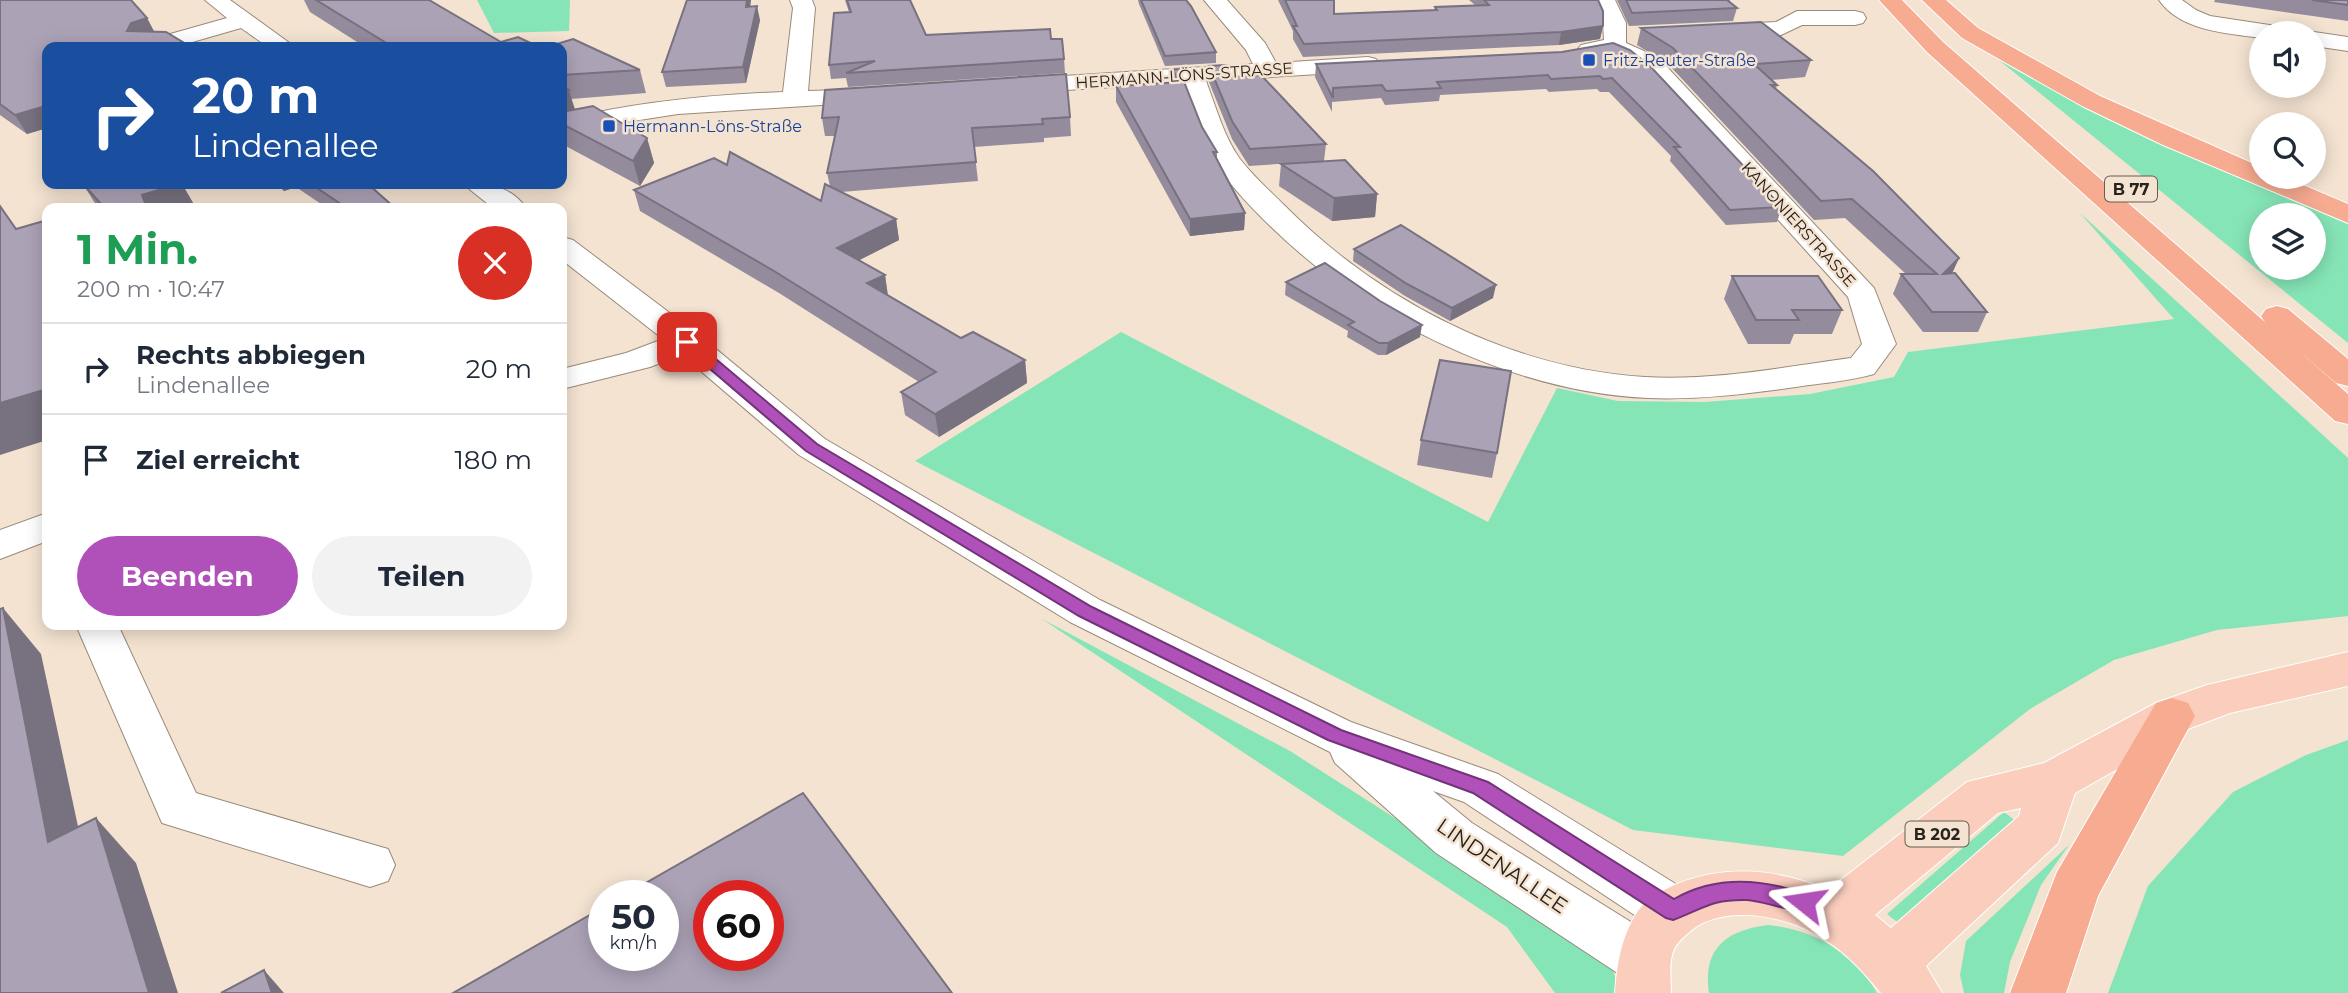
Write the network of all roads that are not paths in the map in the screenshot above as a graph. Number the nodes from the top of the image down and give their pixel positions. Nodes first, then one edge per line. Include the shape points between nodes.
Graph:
1 (216, 0) edge
2 (801, 0) edge
3 (1214, 0) edge
4 (1890, 0) edge
5 (1916, 0) edge
6 (1933, 0) edge
7 (2170, 0) edge
8 (1855, 18) dead end
9 (244, 20) junction
10 (1612, 26) edge
11 (2249, 28) edge
12 (1690, 33) edge
13 (1651, 35) edge
14 (2326, 41) edge
15 (167, 42) edge
16 (276, 42) edge
17 (2348, 44) edge
18 (1559, 55) edge
19 (1392, 63) edge
20 (1266, 69) junction
21 (1191, 75) junction
22 (986, 88) edge
23 (905, 94) edge
24 (796, 101) junction
25 (567, 127) edge
26 (484, 189) edge
27 (505, 203) edge
28 (2348, 214) edge
29 (567, 250) edge
30 (687, 342) junction
31 (2348, 376) edge
32 (567, 378) edge
33 (2348, 413) edge
34 (42, 528) edge
35 (0, 545) edge
36 (99, 630) edge
37 (2348, 669) edge
38 (2172, 716) junction
39 (1335, 735) junction
40 (2054, 781) junction
41 (370, 865) dead end
42 (1673, 911) junction
43 (1833, 917) junction
44 (1643, 976) edge
45 (1903, 978) edge
46 (2038, 993) edge

1 - 9 street
2 - 24 street
3 - 20 street via 1257,48
4 - 33 highway, B 77 via 1934,47
5 - 31 highway, B 77
6 - 28 highway via 1970,33 2091,101
7 - 11 street via 2176,9 2193,17
8 - 12 street via 1797,18 1781,29
9 - 15 street
9 - 16 street
10 - 13 street
10 - 18 street
10 - 21 street, KANONIERSTRASSE via 1863,295 1879,344 1862,367 1694,387 1616,384 1546,370 1462,343 1357,285 1284,224 1227,159
14 - 17 street
19 - 20 street, HERMANN-LÖNS-STRASSE
20 - 21 street, HERMANN-LÖNS-STRASSE
21 - 22 street, HERMANN-LÖNS-STRASSE
23 - 24 street
24 - 25 street via 617,115
26 - 27 street
29 - 30 street, LINDENALLEE
30 - 32 street
30 - 39 street, LINDENALLEE via 812,447 1085,611
34 - 35 street
36 - 41 street via 179,809
37 - 38 main road, B 202 via 2275,683
38 - 40 main road, B 202
38 - 46 highway via 2075,888
39 - 42 street, LINDENALLEE via 1480,788
39 - 44 street, LINDENALLEE via 1454,838
40 - 43 main road, B 202 via 1984,796
40 - 45 main road via 2040,828
42 - 43 main road via 1718,892 1746,891 1804,902
42 - 44 main road via 1654,932
43 - 45 main road via 1864,937

